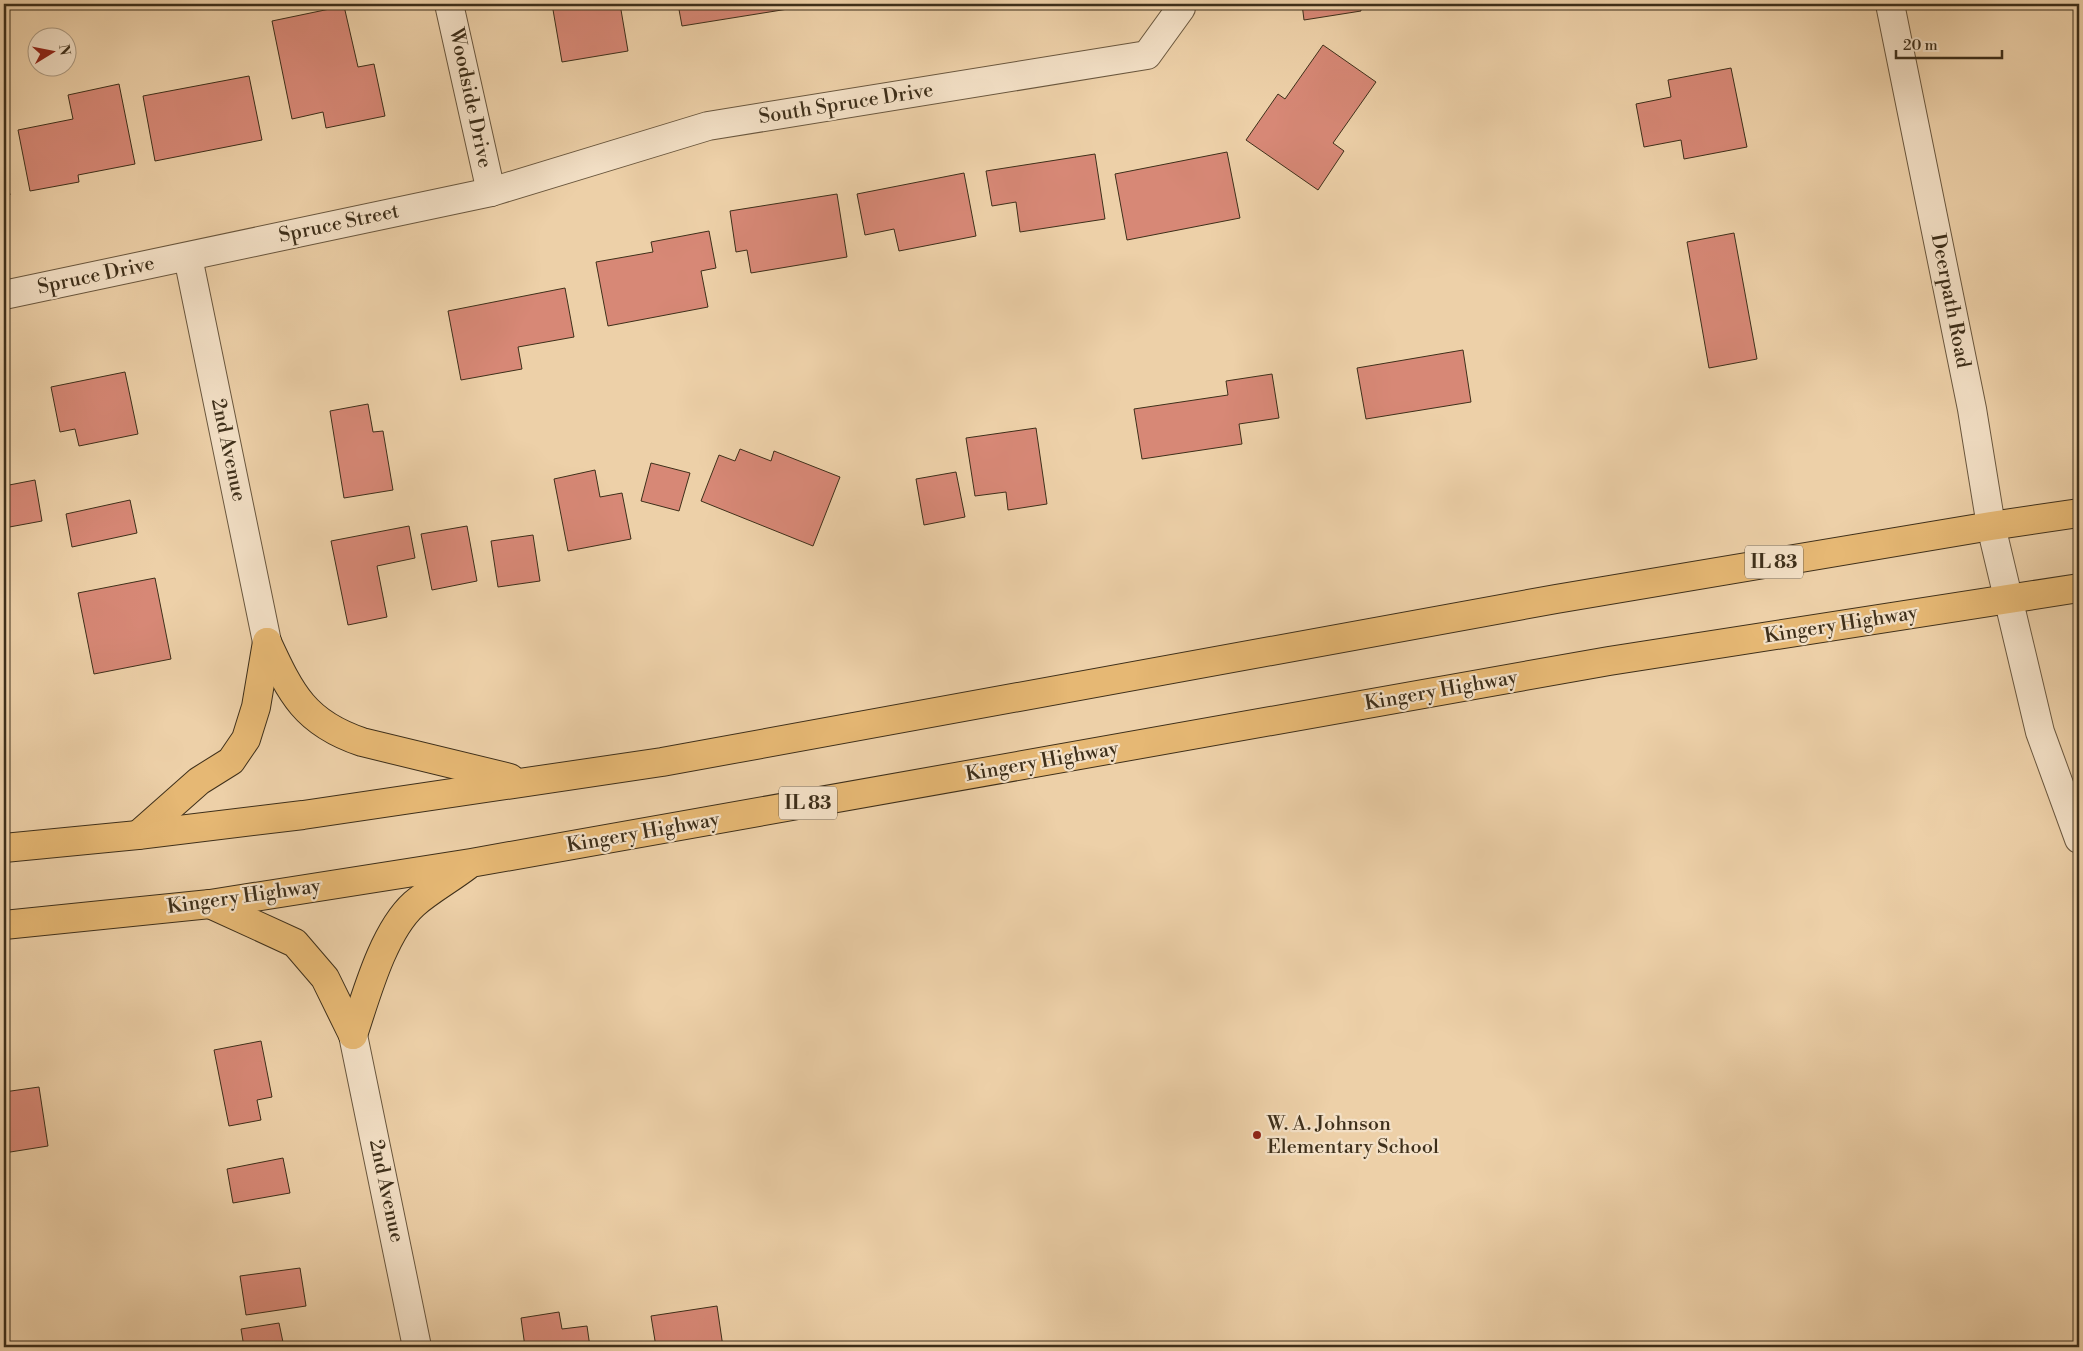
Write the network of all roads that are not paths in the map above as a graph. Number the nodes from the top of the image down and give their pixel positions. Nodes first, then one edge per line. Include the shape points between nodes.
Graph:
1 (449, 4) edge
2 (1181, 4) edge
3 (1890, 4) edge
4 (491, 192) junction
5 (188, 257) junction
6 (4, 295) edge
7 (2079, 513) edge
8 (1992, 526) junction
9 (2079, 588) edge
10 (2009, 599) junction
11 (267, 642) junction
12 (524, 782) junction
13 (138, 835) junction
14 (2079, 839) edge
15 (4, 848) edge
16 (471, 863) junction
17 (210, 904) junction
18 (4, 925) edge
19 (353, 1035) junction
20 (417, 1347) edge

1 - 4 street, Woodside Drive
2 - 4 street, South Spruce Drive via 1147,54 708,126
3 - 8 street, Deerpath Road via 1972,409
4 - 5 street, Spruce Street
5 - 6 street, Spruce Drive
5 - 11 street, 2nd Avenue
7 - 8 highway, IL 83
8 - 10 street, Deerpath Road
8 - 12 highway, IL 83 via 1556,599 662,762
9 - 10 highway, Kingery Highway / IL 83
10 - 14 street, Deerpath Road via 2040,732
10 - 16 highway, Kingery Highway / IL 83 via 1610,662
11 - 12 highway via 286,682 303,707 339,735
11 - 13 highway via 256,707 246,740 231,761 199,781
12 - 13 highway, IL 83 via 303,815
13 - 15 highway, IL 83
16 - 17 highway, Kingery Highway / IL 83
16 - 19 highway via 413,905 392,934 374,972
17 - 18 highway, Kingery Highway / IL 83
17 - 19 highway via 295,943 325,978
19 - 20 street, 2nd Avenue

